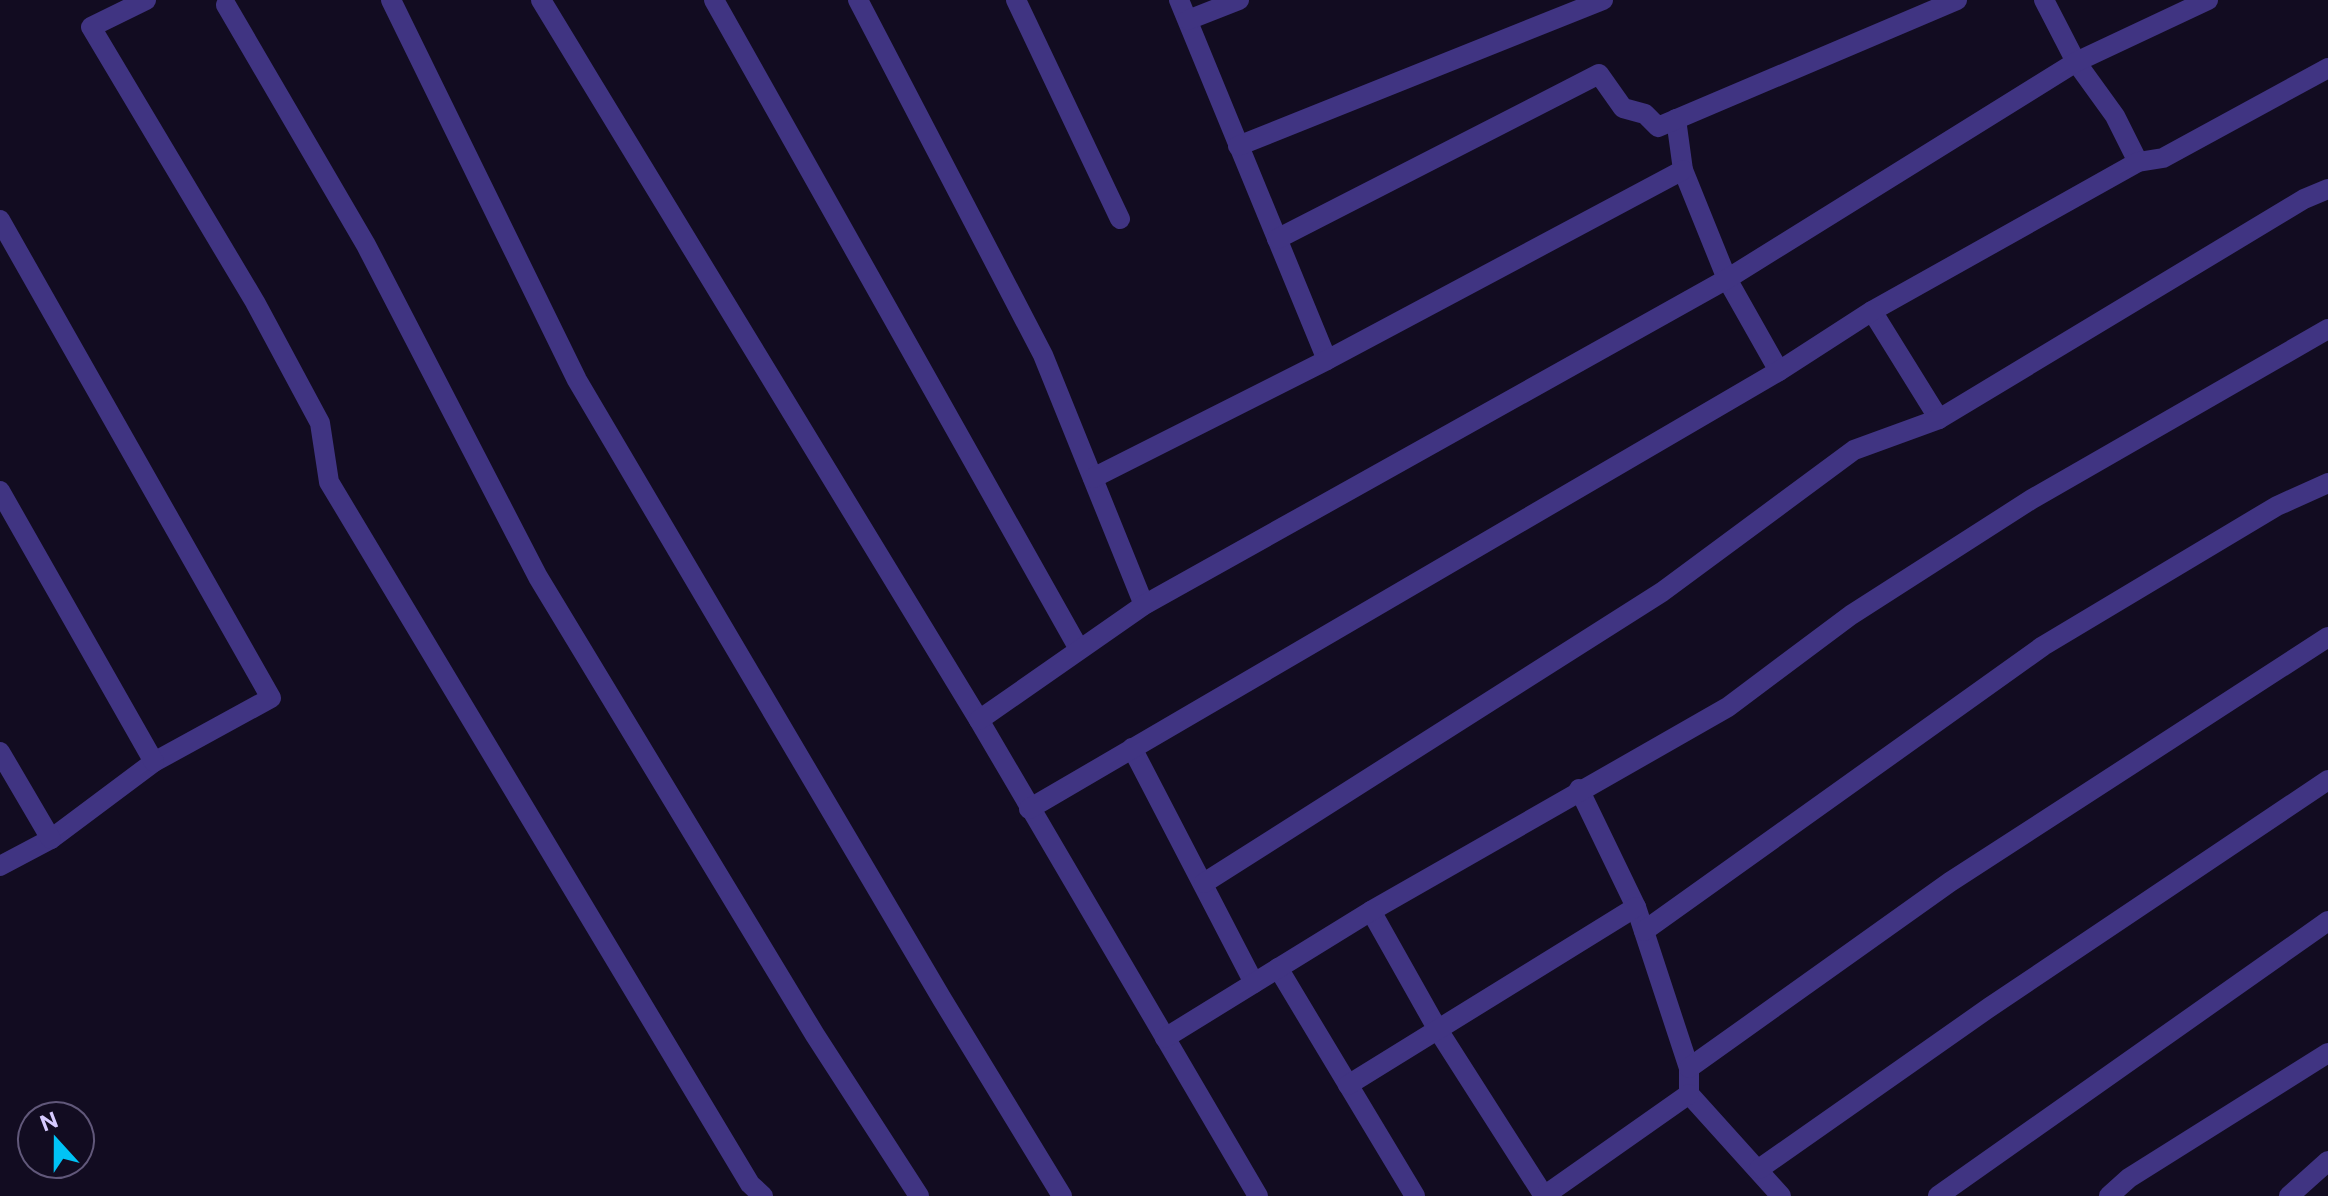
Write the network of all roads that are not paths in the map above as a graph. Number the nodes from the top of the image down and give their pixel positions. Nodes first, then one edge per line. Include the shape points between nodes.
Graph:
1 (146, 0) edge
2 (391, 0) edge
3 (541, 0) edge
4 (714, 0) edge
5 (858, 0) edge
6 (1016, 0) edge
7 (1179, 0) edge
8 (1239, 0) edge
9 (1603, 0) edge
10 (1957, 0) edge
11 (2044, 0) edge
12 (2208, 0) edge
13 (226, 5) dead end
14 (1933, 5) edge
15 (1188, 20) junction
16 (2076, 62) junction
17 (2328, 68) edge
18 (1676, 119) junction
19 (1238, 146) junction
20 (2138, 162) junction
21 (1683, 170) junction
22 (2328, 189) edge
23 (1120, 219) dead end
24 (0, 220) edge
25 (1277, 239) junction
26 (1727, 279) junction
27 (1872, 311) junction
28 (2328, 329) edge
29 (1327, 360) junction
30 (1779, 371) junction
31 (1939, 419) junction
32 (1093, 478) junction
33 (2328, 483) edge
34 (0, 491) edge
35 (1144, 605) junction
36 (2328, 637) edge
37 (1079, 649) junction
38 (979, 720) junction
39 (1132, 748) junction
40 (0, 752) edge
41 (154, 762) junction
42 (2328, 780) edge
43 (1579, 789) junction
44 (1029, 809) junction
45 (51, 839) junction
46 (0, 866) edge
47 (1204, 883) junction
48 (1636, 907) junction
49 (1371, 911) junction
50 (2328, 921) edge
51 (1644, 931) junction
52 (1278, 968) junction
53 (1254, 983) junction
54 (1438, 1030) junction
55 (1165, 1038) junction
56 (2328, 1053) edge
57 (1689, 1068) junction
58 (1348, 1085) junction
59 (1689, 1094) junction
60 (2328, 1161) edge
61 (1759, 1169) junction
62 (763, 1196) edge
63 (919, 1196) edge
64 (1062, 1196) edge
65 (1258, 1196) edge
66 (1415, 1196) edge
67 (1544, 1196) edge
68 (1781, 1196) edge
69 (1938, 1196) edge
70 (2109, 1196) edge
71 (2289, 1196) edge

1 - 62 street via 91,27 255,302 320,423 329,482 750,1184
2 - 64 street via 577,380
3 - 38 street
4 - 37 street
5 - 32 street via 1043,355
6 - 23 street
7 - 15 street
8 - 15 street
9 - 19 street
10 - 14 street
11 - 16 street
12 - 16 street
13 - 63 street via 366,245 538,577 815,1035
14 - 18 street
15 - 19 street
16 - 20 street via 2115,116
16 - 26 street
17 - 20 street via 2163,158
18 - 21 street
18 - 25 street via 1658,127 1645,114 1623,108 1599,74
19 - 25 street
20 - 27 street
21 - 26 street
21 - 29 street
22 - 31 street
24 - 41 street via 271,698
25 - 29 street
26 - 30 street
26 - 35 street
27 - 30 street
27 - 31 street
28 - 43 street via 2032,499 1851,615 1728,707
29 - 32 street
30 - 39 street
31 - 47 street via 1854,450 1662,592
32 - 35 street
33 - 51 street via 2277,506 2043,646
34 - 41 street
35 - 37 street
36 - 57 street via 1950,882
37 - 38 street
38 - 44 street
39 - 44 street
39 - 47 street
40 - 45 street
41 - 45 street
42 - 61 street
43 - 48 street
43 - 49 street
44 - 55 street
45 - 46 street
47 - 53 street
48 - 51 street
48 - 54 street
49 - 52 street
49 - 54 street
50 - 69 street
51 - 57 street
52 - 53 street
52 - 58 street
53 - 55 street
54 - 58 street
54 - 67 street
55 - 65 street
56 - 70 street via 2129,1178
57 - 59 street
58 - 66 street
59 - 61 street
59 - 67 street
60 - 71 street
61 - 68 street

